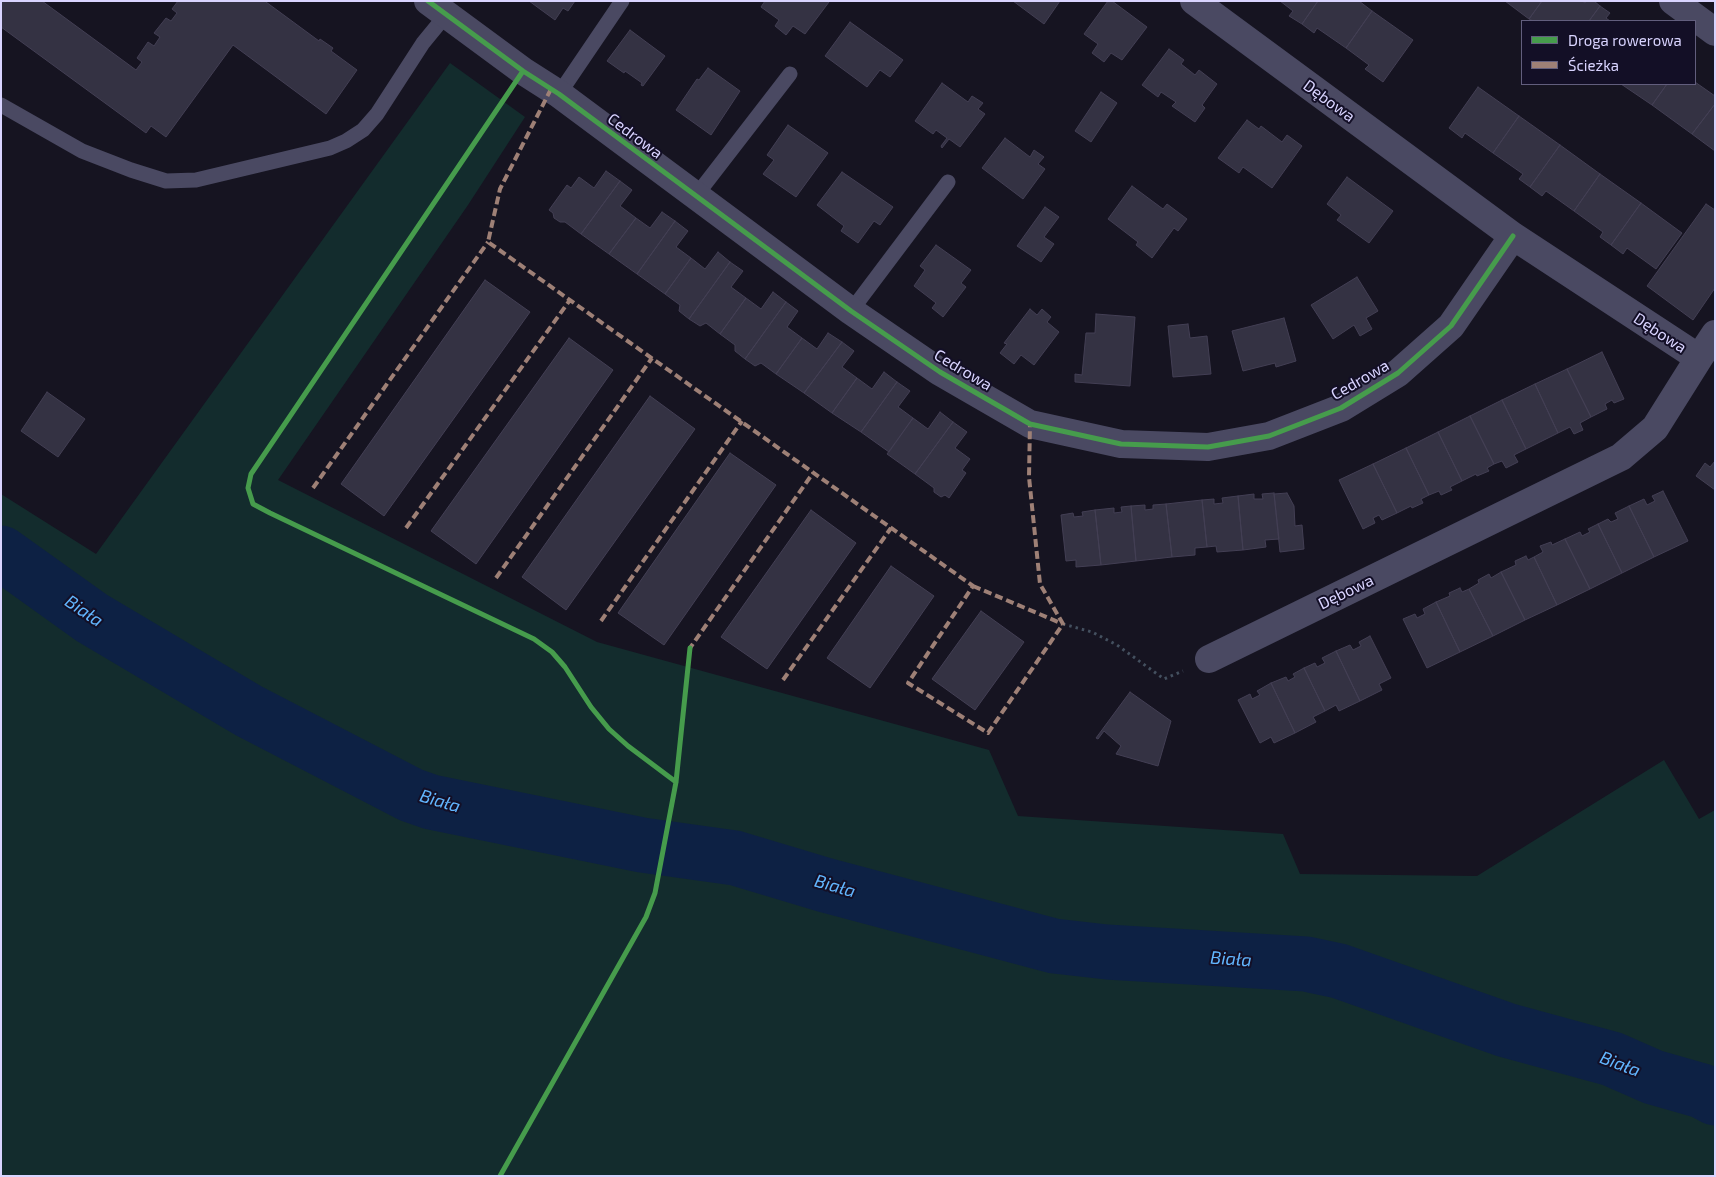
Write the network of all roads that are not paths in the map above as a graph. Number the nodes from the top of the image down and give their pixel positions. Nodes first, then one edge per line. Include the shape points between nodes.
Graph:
1 (622, 1) edge
2 (1194, 1) edge
3 (1673, 1) edge
4 (437, 8) edge
5 (1715, 32) edge
6 (790, 74) dead end
7 (559, 94) junction
8 (1, 105) edge
9 (948, 182) dead end
10 (695, 197) junction
11 (1513, 236) junction
12 (851, 311) junction
13 (1715, 334) edge
14 (1699, 358) junction
15 (1208, 659) road end

1 - 7 lane
2 - 11 street, Dębowa
3 - 5 street
4 - 7 street, Cedrowa
4 - 8 lane via 422,43 377,114 363,130 330,148 196,180 166,181 131,170 82,151
6 - 10 lane
7 - 10 street, Cedrowa
9 - 12 lane
10 - 12 street, Cedrowa
11 - 12 street, Cedrowa via 1451,326 1398,373 1342,408 1269,436 1208,446 1121,444 1030,424 940,372
11 - 14 street, Dębowa
13 - 14 street
14 - 15 street, Dębowa via 1655,428 1622,458

